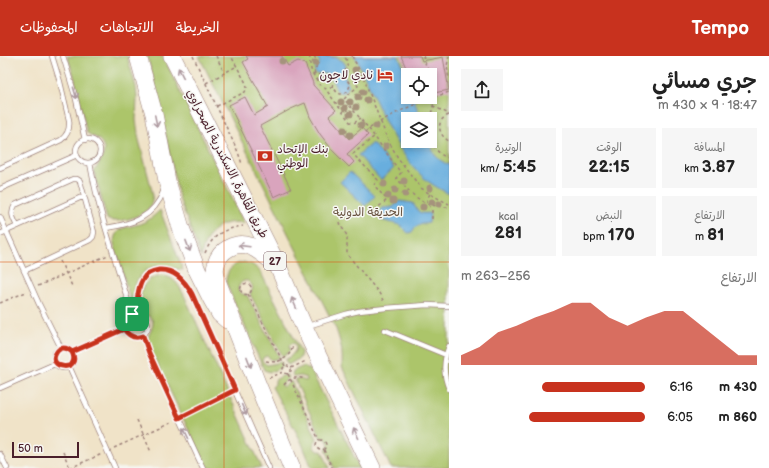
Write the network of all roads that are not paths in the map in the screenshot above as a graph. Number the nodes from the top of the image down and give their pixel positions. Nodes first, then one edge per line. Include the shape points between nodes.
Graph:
1 (52, 56) edge
2 (63, 56) edge
3 (138, 56) edge
4 (172, 56) edge
5 (85, 140) junction
6 (77, 155) junction
7 (90, 163) junction
8 (0, 168) edge
9 (167, 181) junction
10 (0, 189) edge
11 (84, 196) junction
12 (0, 217) edge
13 (17, 226) junction
14 (106, 228) junction
15 (7, 231) junction
16 (0, 234) edge
17 (277, 264) junction
18 (24, 271) junction
19 (449, 306) edge
20 (134, 313) junction
21 (235, 326) junction
22 (304, 327) junction
23 (124, 329) junction
24 (385, 330) dead end
25 (143, 336) junction
26 (449, 346) edge
27 (61, 348) junction
28 (72, 352) junction
29 (446, 355) junction
30 (56, 363) junction
31 (69, 366) junction
32 (0, 388) edge
33 (449, 389) edge
34 (0, 454) edge
35 (7, 468) edge
36 (115, 468) edge
37 (203, 468) edge
38 (269, 468) edge
39 (292, 468) edge
40 (372, 468) edge

1 - 8 lane via 70,124 67,133 61,140
2 -> 5 lane
3 -> 9 highway, 27 via 154,114
17 -> 4 highway, طريق القاهرة, الاسكندرية الصحراوي / 27
5 - 6 lane via 78,146
5 - 7 lane via 89,139 98,144 100,150 96,160
6 - 7 lane via 81,161
6 - 10 lane
7 - 14 lane
9 - 14 lane via 160,200 148,214 141,219
9 -> 21 highway, 27 via 197,270 216,308
11 - 13 lane
11 - 13 lane via 80,181 73,179 15,205 12,214
11 - 18 lane via 94,232 93,237
12 - 15 lane
13 - 15 lane
14 - 20 lane
15 - 16 lane
15 - 18 lane
17 -> 21 highway, 27 via 244,244 231,246 221,253 216,264 216,277
22 -> 17 highway, طريق القاهرة, الاسكندرية الصحراوي / 27
18 - 27 lane
19 - 22 lane via 386,308 346,314
20 - 23 lane via 125,320
20 - 25 lane via 141,314 148,322 147,331
20 -> 38 lane via 139,288 143,278 149,273 170,271 180,277 192,294
21 -> 39 highway, 27
40 -> 22 highway, طريق القاهرة, الاسكندرية الصحراوي / 27
23 - 25 lane via 135,338
23 - 28 lane
24 - 29 lane
37 -> 25 lane
26 - 29 lane
27 - 28 lane
27 - 30 lane via 55,355
28 - 31 lane via 74,360
29 - 33 lane via 444,369
30 - 31 lane via 64,367
30 - 32 lane
31 - 36 lane
34 - 35 lane

